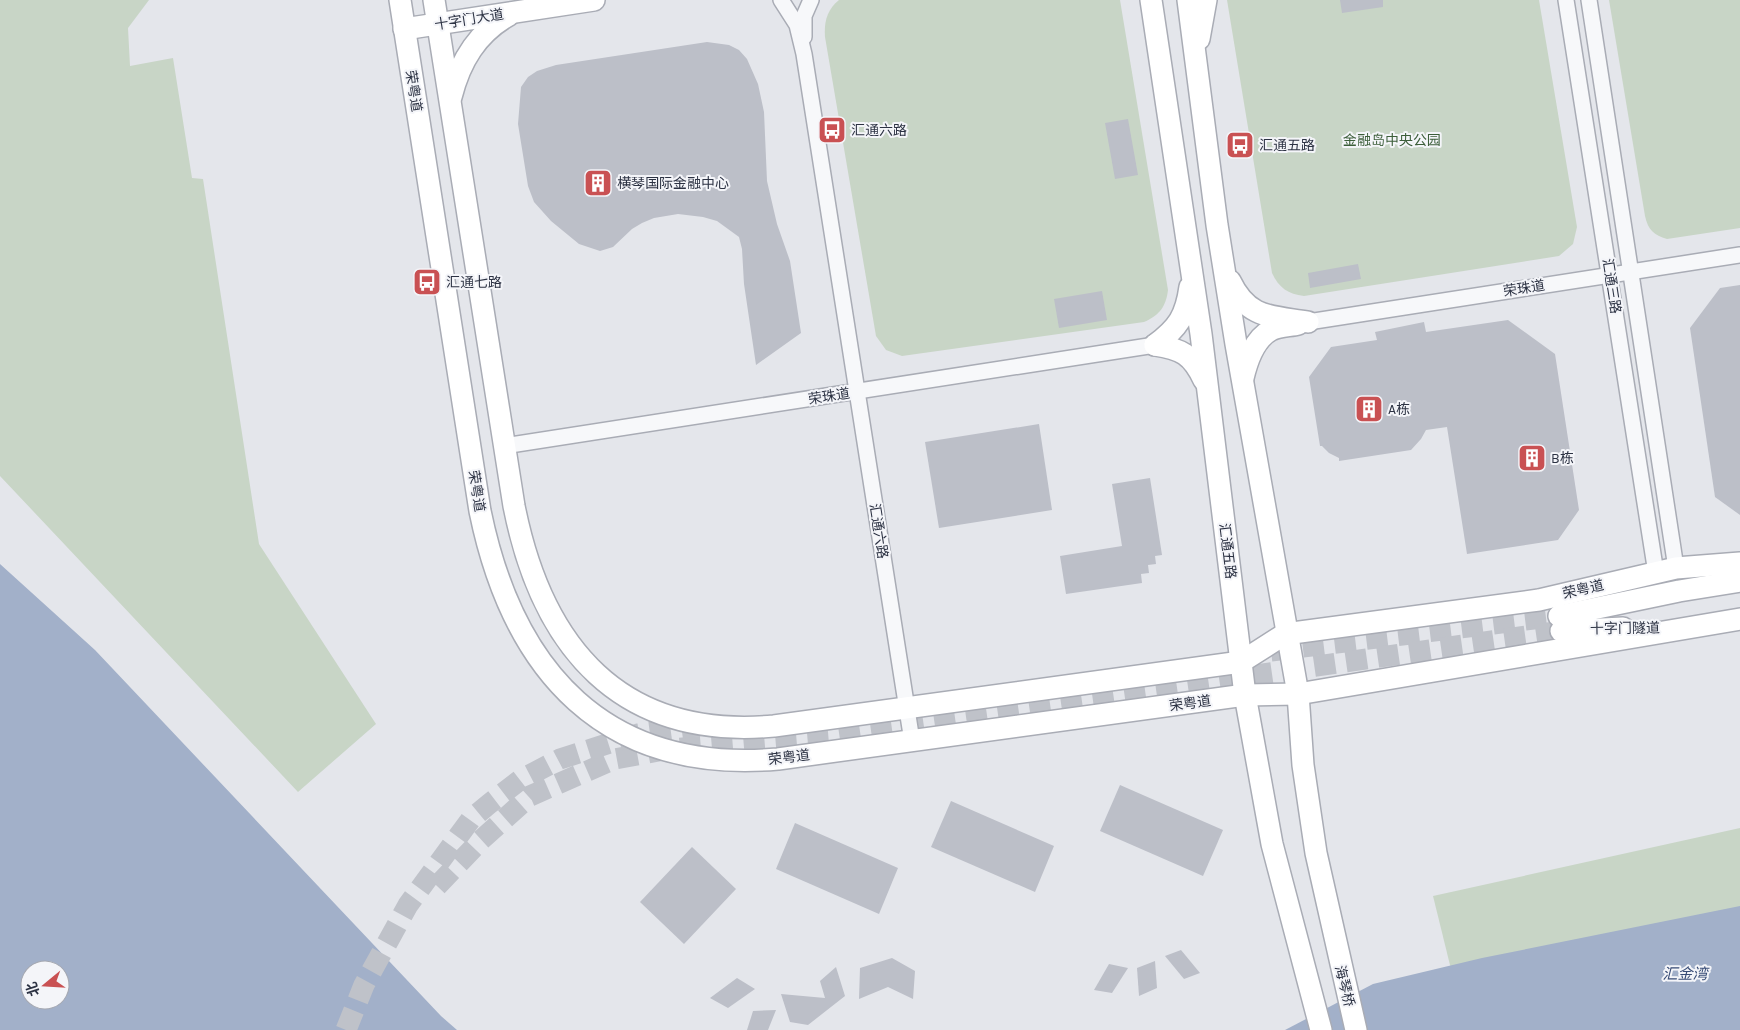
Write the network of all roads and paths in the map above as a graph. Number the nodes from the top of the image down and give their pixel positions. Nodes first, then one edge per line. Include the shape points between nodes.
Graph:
1 (400, 0) edge
2 (434, 0) edge
3 (590, 0) edge
4 (781, 0) edge
5 (811, 0) edge
6 (1188, 0) edge
7 (1206, 0) edge
8 (1566, 0) edge
9 (1589, 0) edge
10 (1150, 2) edge
11 (513, 12) junction
12 (438, 24) junction
13 (404, 29) junction
14 (804, 54) junction
15 (1196, 59) junction
16 (450, 102) junction
17 (1740, 255) edge
18 (1192, 269) junction
19 (1226, 272) junction
20 (1630, 272) junction
21 (1610, 275) junction
22 (1308, 322) junction
23 (1155, 345) junction
24 (1242, 380) junction
25 (1207, 387) junction
26 (857, 391) junction
27 (504, 446) junction
28 (1740, 563) edge
29 (1666, 570) junction
30 (1740, 581) edge
31 (1740, 619) edge
32 (1688, 627) junction
33 (1286, 634) junction
34 (1241, 662) junction
35 (1298, 694) junction
36 (1246, 695) junction
37 (906, 708) junction
38 (912, 741) junction
39 (1322, 1030) edge
40 (1356, 1030) edge

1 - 13 street, 荣粤道
2 - 12 street, 荣粤道
3 - 11 street, 十字门大道
4 - 14 street, 汇通六路 via 797,25
5 - 14 street, 汇通六路 via 804,16
6 - 15 street
7 - 15 street
8 - 21 street, 汇通三路
9 - 20 street, 汇通三路
10 - 18 street, 汇通五路
11 - 12 street, 十字门大道
11 - 16 street via 488,29 468,53 455,80
12 - 13 street, 十字门大道
12 - 16 street, 荣粤道
13 - 38 street, 荣粤道 via 486,541 502,590 539,659 571,697 611,727 634,740 682,755 754,761
14 - 26 street, 汇通六路
15 - 19 street
16 - 27 street, 荣粤道
17 - 20 street, 荣珠道
18 - 23 street via 1182,319
18 - 25 street, 汇通五路
19 - 22 street via 1242,302 1252,311
19 - 24 street
20 - 21 street, 荣珠道
20 - 29 street, 汇通三路
21 - 22 street, 荣珠道
21 - 29 street, 汇通三路
22 - 24 street via 1271,330 1254,347
23 - 25 street via 1178,349 1190,359
23 - 26 street, 荣珠道
24 - 33 street
25 - 34 street, 汇通五路
26 - 27 street, 荣珠道
26 - 37 street, 汇通六路
27 - 37 street, 荣粤道 via 519,533 543,599 580,657 628,699 668,717 731,728 774,726
28 - 29 street, 荣粤道
29 - 33 street, 荣粤道 via 1539,600
30 - 32 street, 十字门隧道 via 1679,591 1560,624
31 - 32 street, 荣粤道
32 - 35 street, 荣粤道
33 - 34 street, 荣粤道
33 - 35 street
34 - 36 street, 汇通五路
34 - 37 street, 荣粤道
35 - 36 street, 荣粤道
35 - 40 street, 海琴桥 via 1303,765 1316,853
36 - 38 street, 荣粤道
36 - 39 street, 汇通五路 via 1272,844
37 - 38 street, 汇通六路

